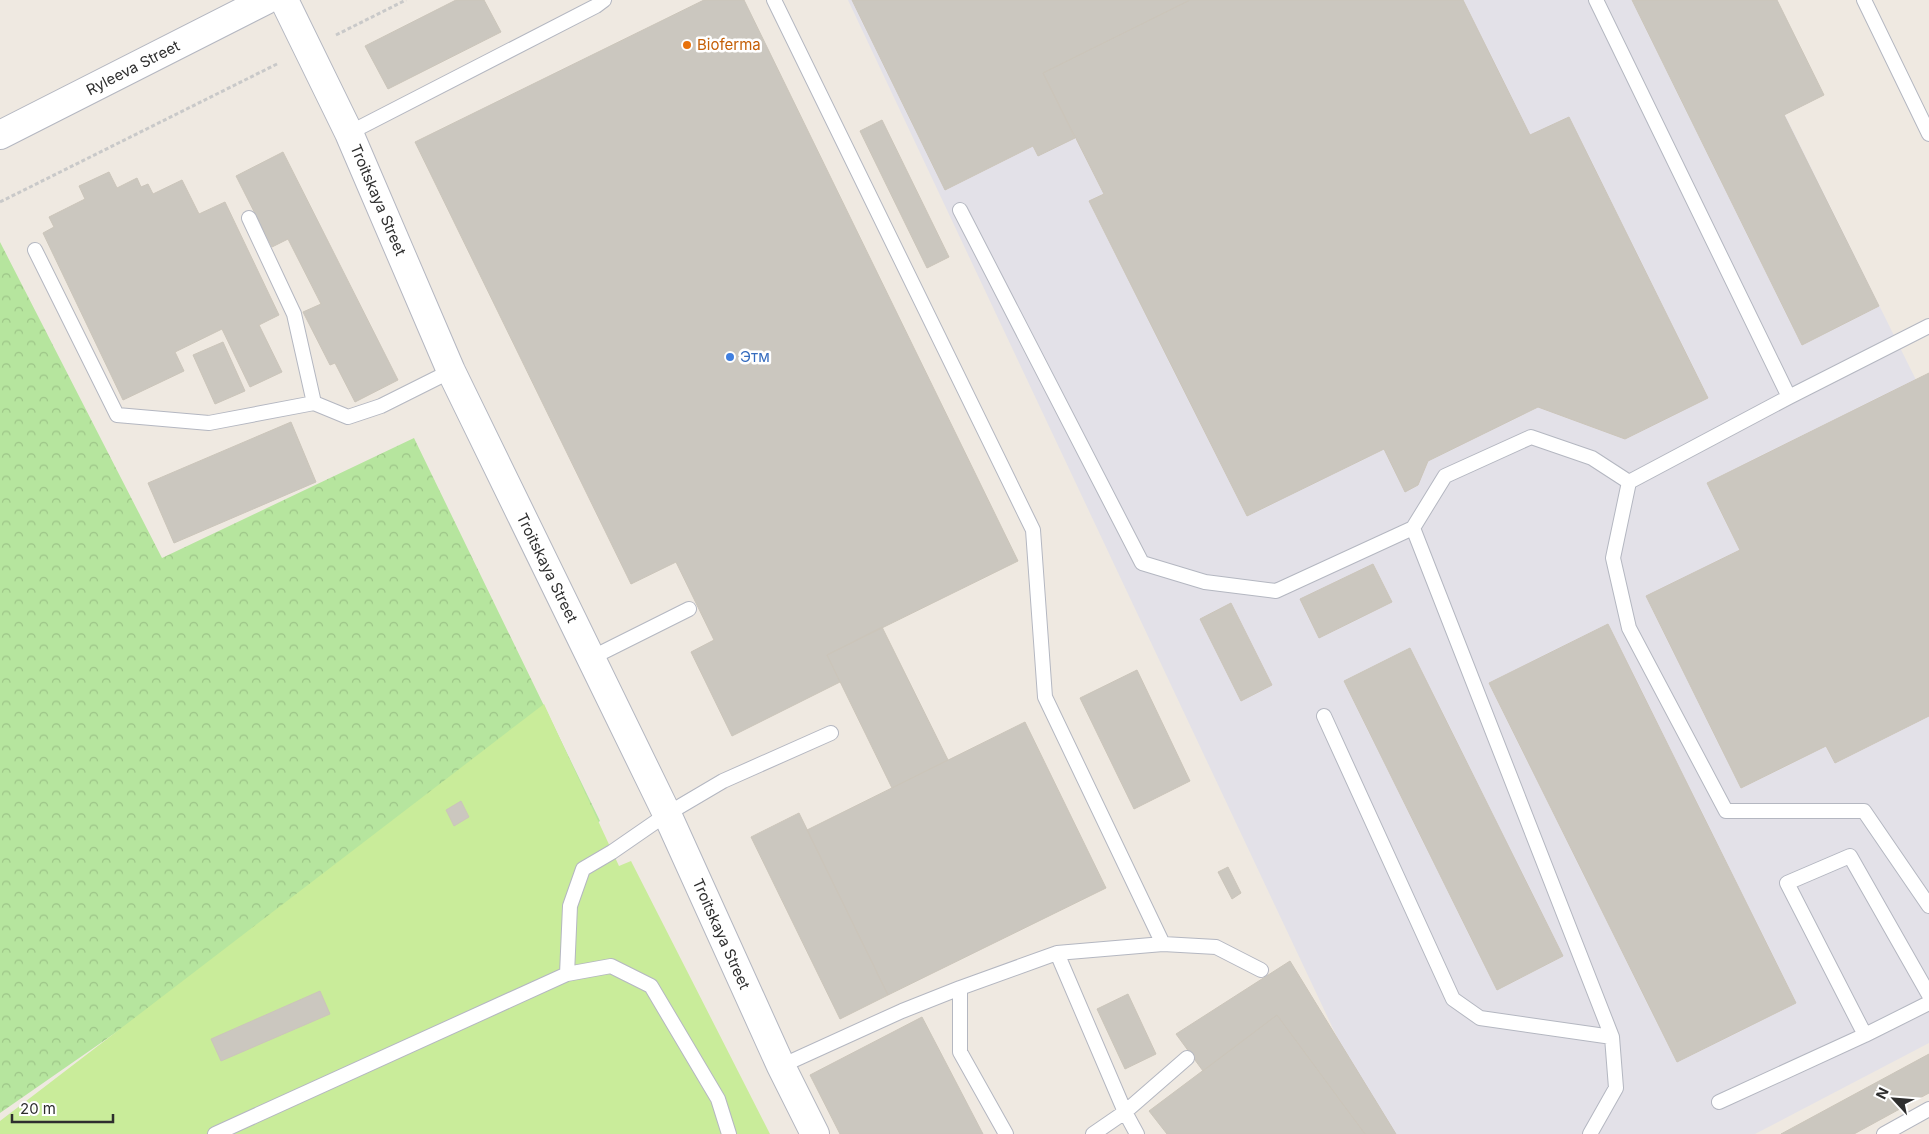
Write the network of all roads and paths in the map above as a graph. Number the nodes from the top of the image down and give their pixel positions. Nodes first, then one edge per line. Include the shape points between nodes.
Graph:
1 (266, 0) edge
2 (284, 0) edge
3 (406, 0) edge
4 (604, 0) edge
5 (774, 0) edge
6 (1596, 0) edge
7 (1864, 0) edge
8 (308, 48) junction
9 (349, 133) junction
10 (1929, 134) edge
11 (0, 135) edge
12 (0, 202) edge
13 (960, 210) dead end
14 (249, 218) dead end
15 (35, 250) dead end
16 (1929, 326) edge
17 (451, 371) junction
18 (1789, 397) junction
19 (314, 403) junction
20 (1629, 482) junction
21 (1413, 528) junction
22 (689, 609) dead end
23 (591, 658) junction
24 (1324, 716) dead end
25 (831, 733) dead end
26 (667, 814) junction
27 (1929, 906) edge
28 (1163, 944) junction
29 (1057, 953) junction
30 (1261, 970) dead end
31 (567, 974) junction
32 (960, 988) junction
33 (1929, 995) edge
34 (1929, 1003) edge
35 (1865, 1035) junction
36 (1612, 1037) junction
37 (1187, 1058) dead end
38 (780, 1066) junction
39 (1719, 1102) dead end
40 (1929, 1109) edge
41 (1125, 1112) junction
42 (215, 1134) edge
43 (729, 1134) edge
44 (815, 1134) edge
45 (1006, 1134) edge
46 (1093, 1134) edge
47 (1137, 1134) edge
48 (1590, 1134) edge
49 (1884, 1134) edge

1 - 11 street, Ryleeva Street
2 - 8 street, Troitskaya Street
3 - 8 path
4 - 9 lane
5 - 28 lane via 1033,530 1045,697
6 - 18 lane
7 - 10 lane
8 - 9 street, Troitskaya Street
8 - 12 path
9 - 17 street, Troitskaya Street
13 - 21 lane via 1142,563 1205,582 1276,591
14 - 19 lane via 294,314
15 - 19 lane via 117,415 209,424
16 - 18 lane
17 - 19 lane via 381,406 348,417
17 - 23 street, Troitskaya Street
18 - 20 lane
20 - 21 lane via 1592,458 1531,437 1445,476
20 - 27 lane via 1613,558 1629,628 1726,811 1864,811
21 - 36 lane
22 - 23 lane
23 - 26 street, Troitskaya Street
24 - 36 lane via 1453,999 1480,1018
25 - 26 lane via 723,781
26 - 31 lane via 583,870 570,906
26 - 38 street, Troitskaya Street
28 - 29 lane
28 - 30 lane via 1216,947
29 - 32 lane
29 - 41 lane
31 - 42 lane
31 - 43 lane via 611,966 651,986 718,1099
32 - 38 lane
32 - 45 lane via 960,1052
33 - 35 lane via 1850,856 1787,883
34 - 35 lane
35 - 39 lane
36 - 48 lane via 1616,1088
37 - 41 lane
38 - 44 street, Troitskaya Street
40 - 49 lane
41 - 46 lane
41 - 47 lane

